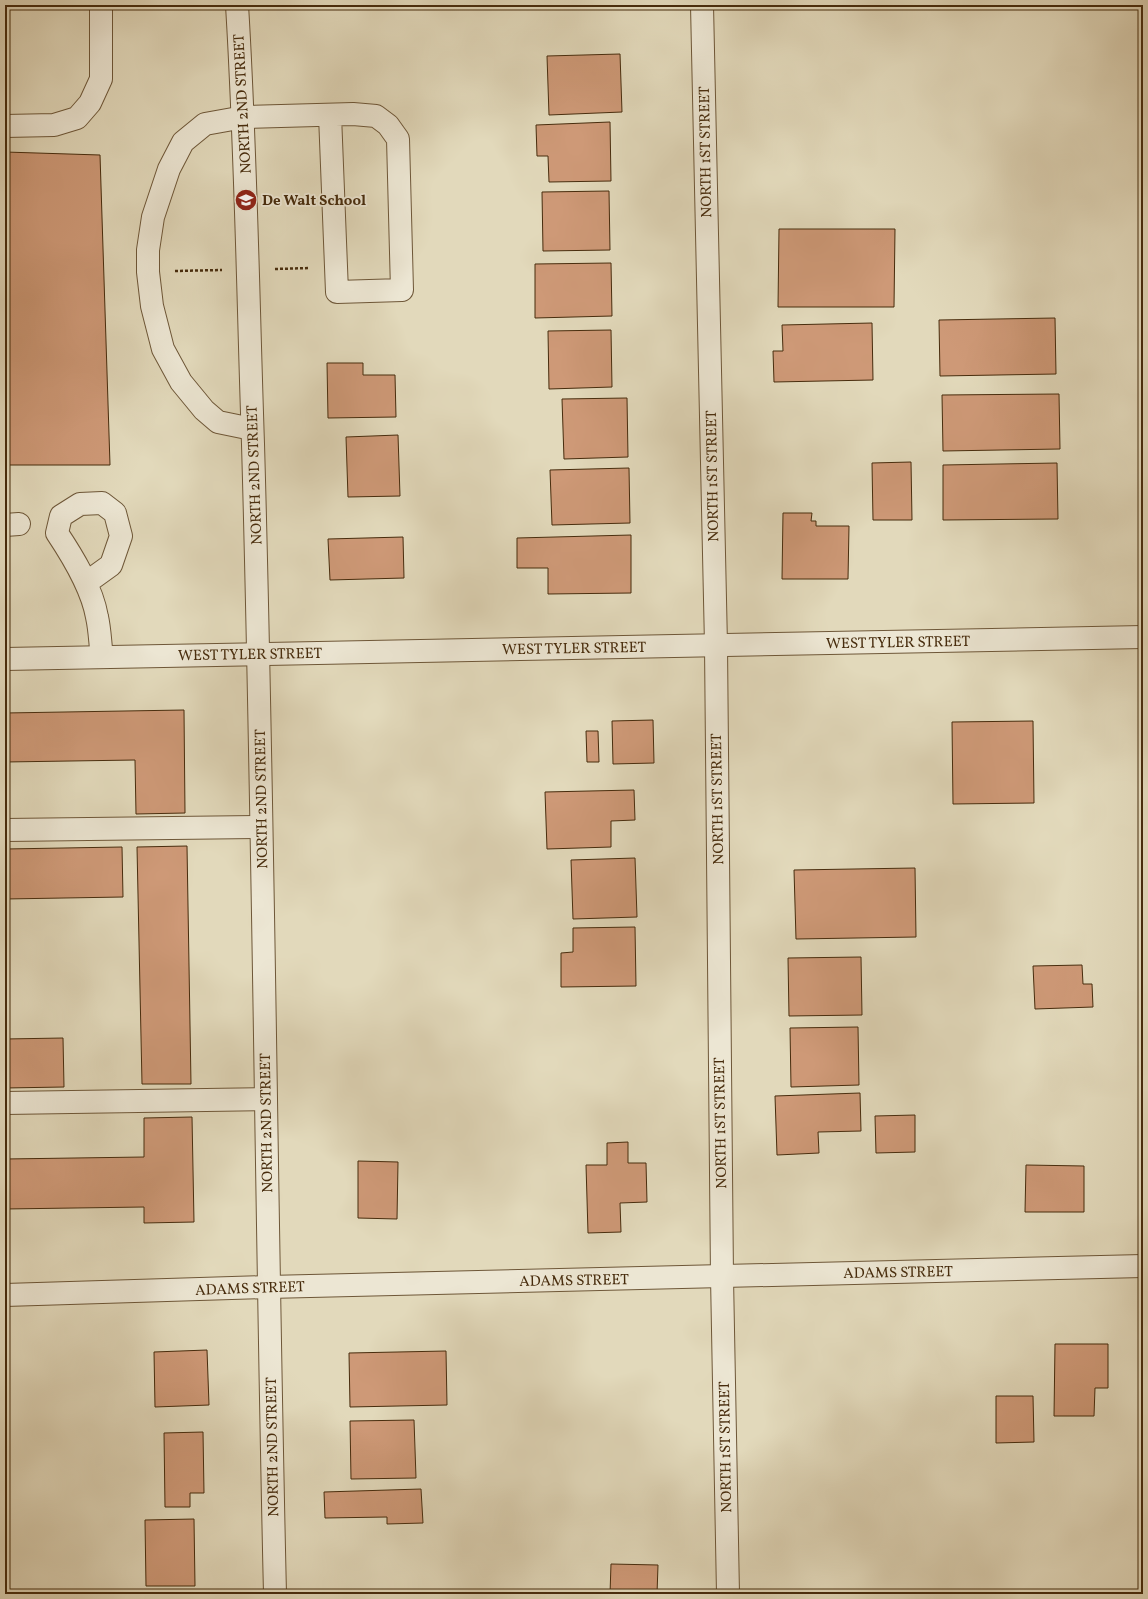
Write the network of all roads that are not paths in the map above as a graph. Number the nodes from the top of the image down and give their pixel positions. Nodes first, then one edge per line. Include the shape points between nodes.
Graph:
1 (101, 5) edge
2 (237, 5) edge
3 (702, 5) edge
4 (330, 114) junction
5 (244, 117) junction
6 (5, 126) edge
7 (252, 429) junction
8 (86, 583) dead end
9 (1143, 637) edge
10 (716, 645) junction
11 (259, 654) junction
12 (102, 657) junction
13 (5, 659) edge
14 (262, 827) junction
15 (5, 830) edge
16 (265, 1098) junction
17 (5, 1103) edge
18 (1143, 1266) edge
19 (722, 1277) junction
20 (268, 1287) junction
21 (5, 1296) edge
22 (275, 1594) edge
23 (728, 1594) edge

1 - 6 street via 101,79 90,103 77,118 54,124
2 - 5 street, NORTH 2ND STREET
3 - 10 street, NORTH 1ST STREET
4 - 4 street via 376,116 388,124 398,139 402,290 338,292
4 - 5 street
5 - 7 street, NORTH 2ND STREET
5 - 7 street via 205,124 183,142 169,169 153,217 148,272 152,306 163,349 181,382 204,410 218,422
7 - 11 street, NORTH 2ND STREET
8 - 12 street via 97,615
9 - 10 street, WEST TYLER STREET
10 - 11 street, WEST TYLER STREET
10 - 19 street, NORTH 1ST STREET
11 - 12 street, WEST TYLER STREET
11 - 14 street, NORTH 2ND STREET
12 - 13 street, WEST TYLER STREET
14 - 15 street
14 - 16 street, NORTH 2ND STREET
16 - 17 street
16 - 20 street, NORTH 2ND STREET
18 - 19 street, ADAMS STREET
19 - 20 street, ADAMS STREET
19 - 23 street, NORTH 1ST STREET
20 - 21 street, ADAMS STREET
20 - 22 street, NORTH 2ND STREET

